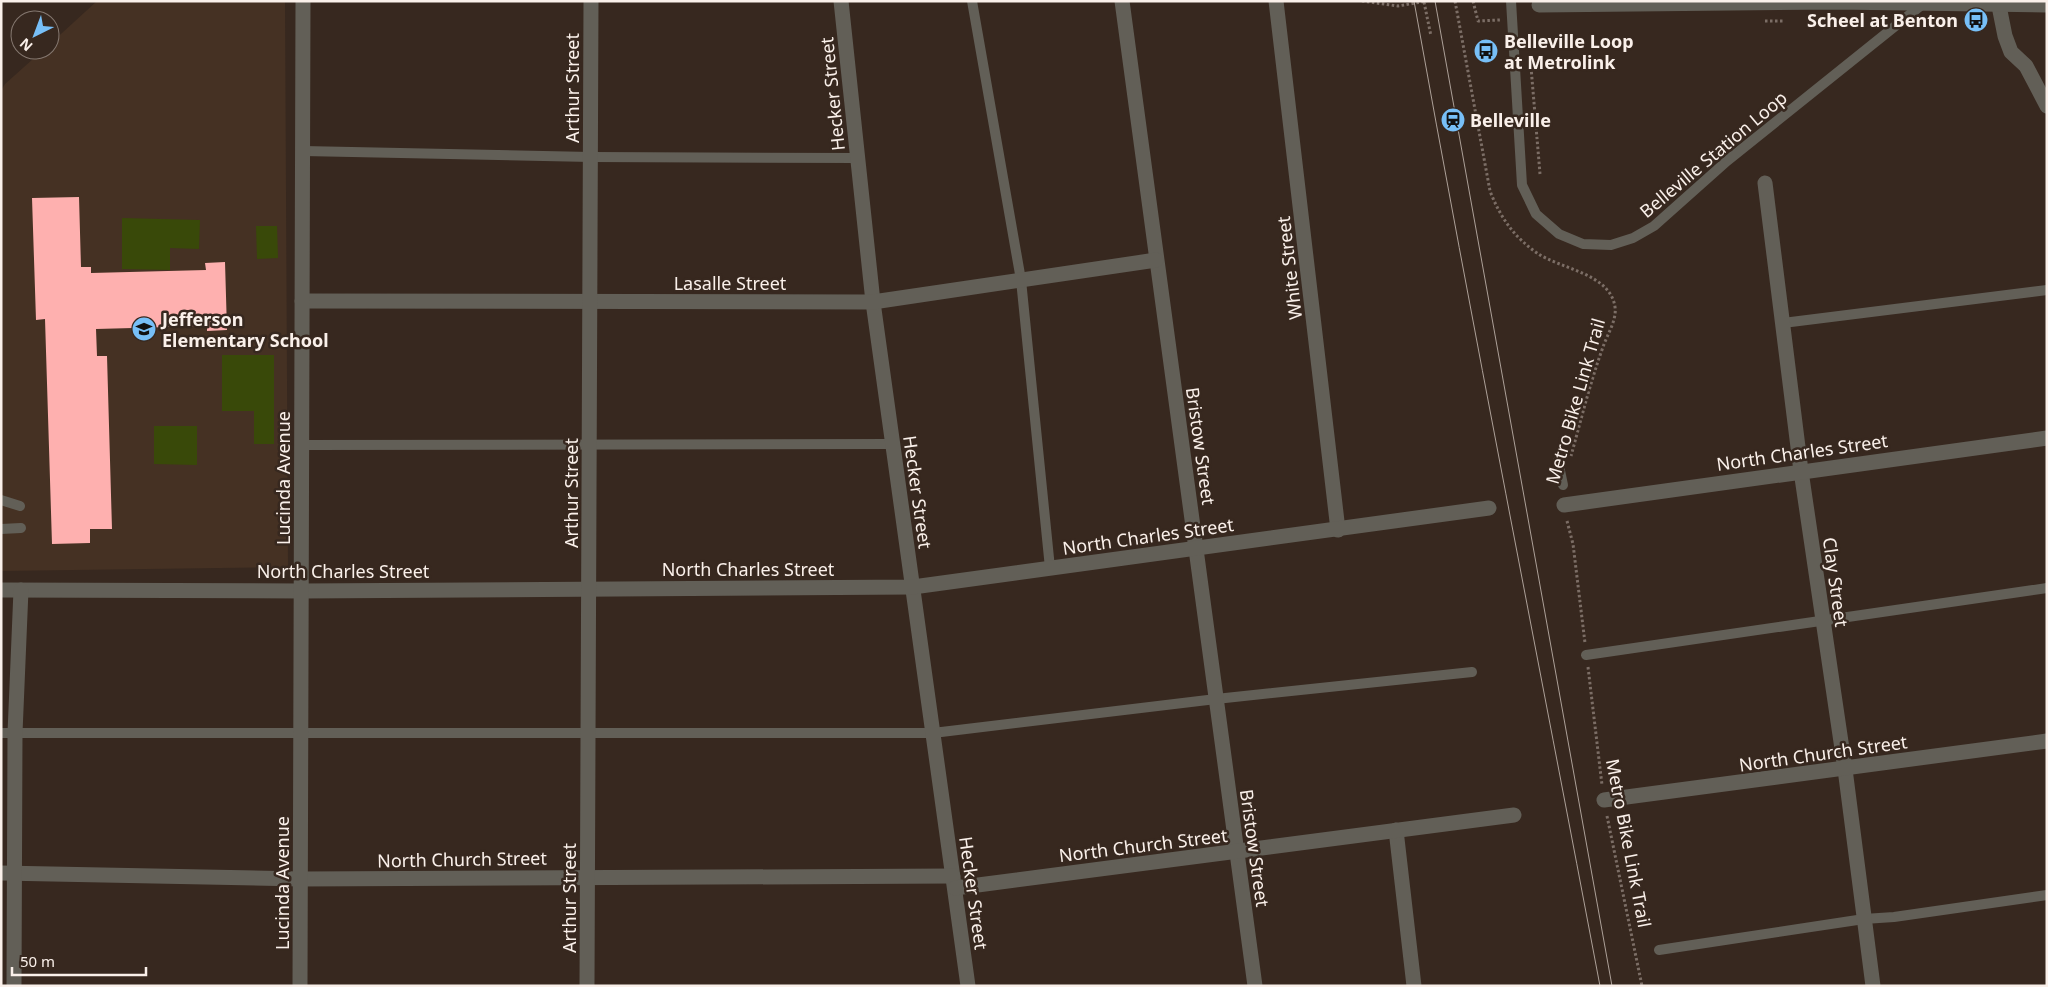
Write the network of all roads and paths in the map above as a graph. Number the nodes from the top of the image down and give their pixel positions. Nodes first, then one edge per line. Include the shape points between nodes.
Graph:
1 (304, 1) edge
2 (591, 1) edge
3 (841, 1) edge
4 (972, 1) edge
5 (1122, 1) edge
6 (1276, 1) edge
7 (1362, 1) edge
8 (1456, 1) edge
9 (1511, 1) edge
10 (1426, 2) edge
11 (1835, 2) edge
12 (1924, 3) junction
13 (1998, 3) edge
14 (1539, 5) dead end
15 (2047, 5) edge
16 (1431, 36) dead end
17 (1530, 58) dead end
18 (2047, 106) edge
19 (302, 151) junction
20 (591, 157) junction
21 (858, 158) junction
22 (1540, 174) dead end
23 (1765, 183) dead end
24 (1156, 260) junction
25 (1021, 280) junction
26 (2047, 290) edge
27 (302, 300) junction
28 (590, 302) junction
29 (873, 302) junction
30 (1783, 323) junction
31 (2047, 438) edge
32 (893, 444) junction
33 (302, 445) junction
34 (590, 445) junction
35 (1570, 457) dead end
36 (1558, 461) dead end
37 (1801, 471) junction
38 (1563, 485) dead end
39 (1, 500) edge
40 (1564, 504) joint
41 (20, 506) dead end
42 (1489, 508) dead end
43 (1, 528) edge
44 (20, 528) dead end
45 (1338, 530) junction
46 (1196, 548) junction
47 (1050, 568) junction
48 (913, 586) junction
49 (589, 588) junction
50 (2047, 588) edge
51 (1, 590) edge
52 (21, 590) junction
53 (302, 591) junction
54 (1823, 619) junction
55 (1586, 655) junction
56 (1472, 672) dead end
57 (1216, 699) junction
58 (8, 733) edge
59 (301, 734) junction
60 (588, 734) junction
61 (933, 734) junction
62 (2047, 741) edge
63 (1844, 769) junction
64 (1604, 800) junction
65 (1514, 815) dead end
66 (1396, 830) junction
67 (1237, 852) junction
68 (8, 873) edge
69 (588, 876) junction
70 (301, 879) junction
71 (954, 882) junction
72 (2047, 896) edge
73 (1864, 919) junction
74 (1659, 950) dead end
75 (14, 986) edge
76 (300, 986) edge
77 (587, 986) edge
78 (968, 986) edge
79 (1255, 986) edge
80 (1414, 986) edge
81 (1642, 986) edge
82 (1872, 986) edge

1 - 19 street, Lucinda Avenue
2 - 20 street, Arthur Street
3 - 21 street, Hecker Street
4 - 25 lane
5 - 24 street, Bristow Street
6 - 45 street, White Street
7 - 10 path via 1398,6
8 - 35 path, Metro Bike Link Trail via 1490,190 1501,216 1510,229 1538,254 1607,289 1615,307
9 - 12 lane, Belleville Station Loop via 1522,185 1536,214 1559,234 1583,244 1611,245 1654,226 1727,161
10 - 16 path
11 - 12 street
11 - 14 street
12 - 13 street
13 - 15 street
13 - 18 street via 2011,52 2026,66
17 - 22 path
19 - 20 lane
19 - 27 street, Lucinda Avenue
20 - 21 lane
20 - 28 street, Arthur Street
21 - 29 street, Hecker Street
23 - 30 street, Clay Street
24 - 25 street, Lasalle Street
24 - 46 street, Bristow Street
25 - 29 street, Lasalle Street
25 - 47 lane
26 - 30 lane
27 - 28 street, Lasalle Street
27 - 33 street, Lucinda Avenue
28 - 29 street, Lasalle Street
28 - 34 street, Arthur Street
29 - 32 street, Hecker Street
30 - 37 street, Clay Street
31 - 37 street, North Charles Street
32 - 34 lane
32 - 48 street, Hecker Street
33 - 34 lane
33 - 53 street, Lucinda Avenue
34 - 49 street, Arthur Street
36 - 38 lane
37 - 40 street, North Charles Street
37 - 54 street, Clay Street
39 - 41 lane
40 - 55 path, Metro Bike Link Trail via 1573,544
42 - 45 street, North Charles Street
43 - 44 lane
45 - 46 street, North Charles Street
46 - 47 street, North Charles Street
46 - 57 street, Bristow Street
47 - 48 street, North Charles Street
48 - 49 street, North Charles Street
48 - 61 street, Hecker Street
49 - 53 street, North Charles Street
49 - 60 street, Arthur Street
50 - 54 lane
51 - 52 street, North Charles Street
52 - 53 street, North Charles Street
52 - 58 street
53 - 59 street, Lucinda Avenue
54 - 55 lane
54 - 63 street, Clay Street
55 - 64 path, Metro Bike Link Trail
56 - 57 lane
57 - 61 lane
57 - 67 street, Bristow Street
58 - 59 lane
58 - 68 street
59 - 60 lane
59 - 70 street, Lucinda Avenue
60 - 61 lane
60 - 69 street, Arthur Street
61 - 71 street, Hecker Street
62 - 63 street, North Church Street
63 - 64 street, North Church Street
63 - 73 street, Clay Street
64 - 81 path, Metro Bike Link Trail
65 - 66 street, North Church Street
66 - 67 street, North Church Street
66 - 80 street
67 - 71 street, North Church Street
67 - 79 street, Bristow Street
68 - 70 street, North Church Street
68 - 75 street
69 - 70 street, North Church Street
69 - 71 street, North Church Street
69 - 77 street, Arthur Street
70 - 76 street, Lucinda Avenue
71 - 78 street, Hecker Street
72 - 73 lane
73 - 74 lane
73 - 82 street, Clay Street

